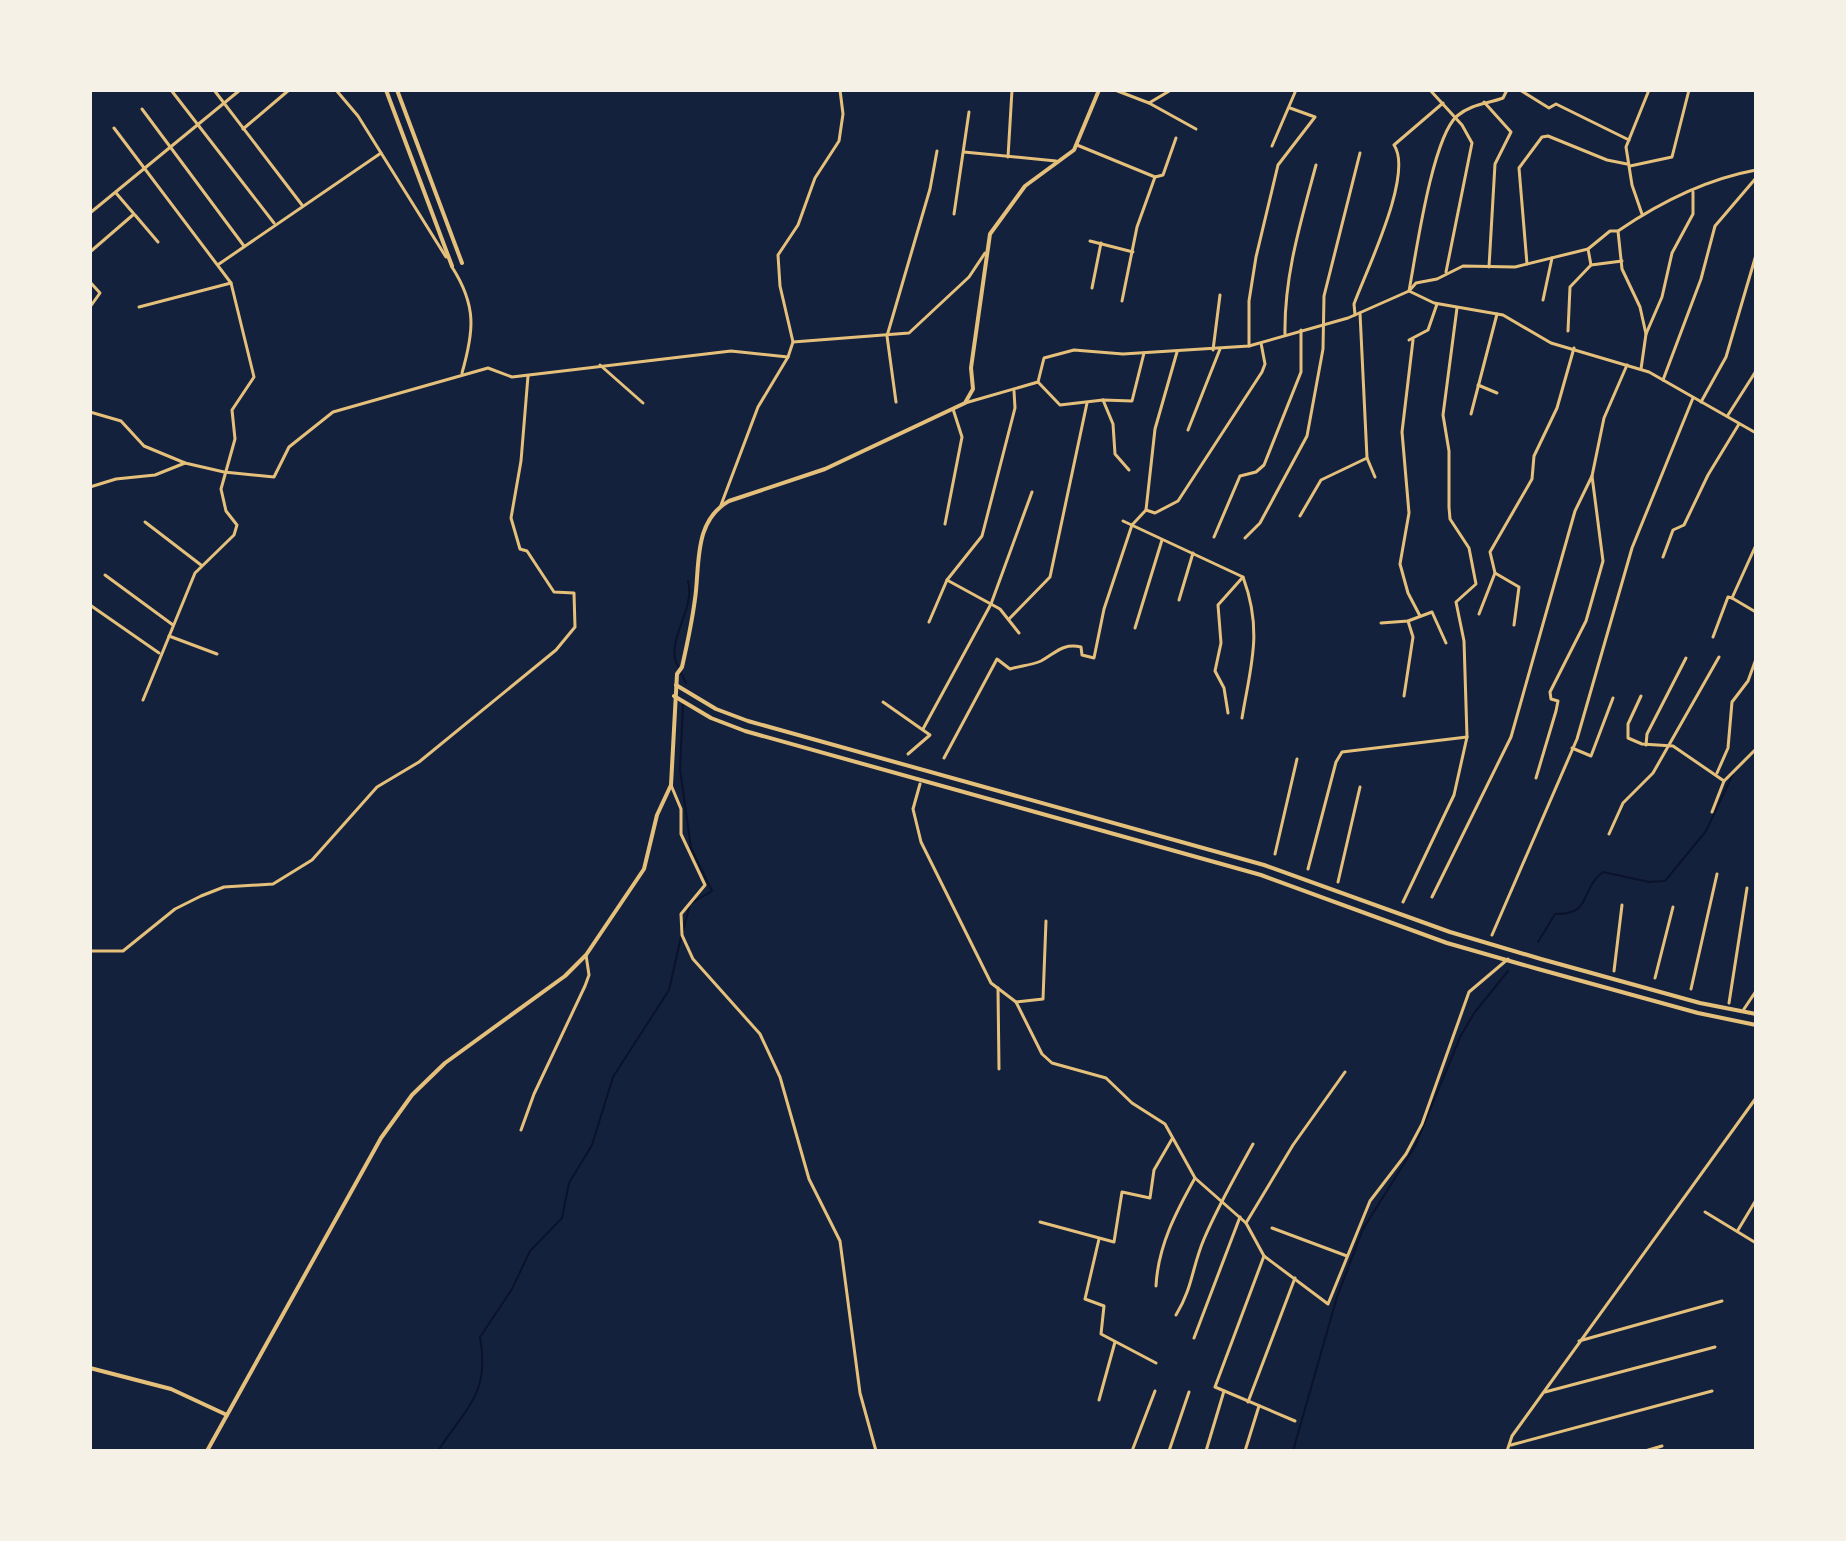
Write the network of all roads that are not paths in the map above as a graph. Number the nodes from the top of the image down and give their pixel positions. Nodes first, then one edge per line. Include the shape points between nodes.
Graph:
1 (171, 90) edge
2 (214, 90) edge
3 (240, 90) edge
4 (289, 90) edge
5 (336, 90) edge
6 (386, 90) edge
7 (397, 90) edge
8 (840, 90) edge
9 (1012, 90) edge
10 (1099, 90) edge
11 (1115, 90) edge
12 (1171, 90) edge
13 (1296, 90) edge
14 (1430, 90) edge
15 (1507, 90) edge
16 (1520, 90) edge
17 (1649, 90) edge
18 (1689, 90) edge
19 (1125, 92) edge
20 (1484, 102) junction
21 (224, 103) junction
22 (1149, 103) junction
23 (1443, 103) junction
24 (1290, 108) junction
25 (142, 109) dead end
26 (969, 112) dead end
27 (1454, 118) junction
28 (197, 125) junction
29 (114, 128) dead end
30 (243, 129) junction
31 (1196, 129) dead end
32 (1176, 138) dead end
33 (1629, 140) junction
34 (1076, 145) junction
35 (1272, 146) dead end
36 (170, 147) junction
37 (937, 151) dead end
38 (964, 152) junction
39 (382, 153) junction
40 (1360, 153) dead end
41 (1008, 157) junction
42 (1059, 162) junction
43 (1316, 165) dead end
44 (1628, 165) junction
45 (143, 169) junction
46 (1756, 170) edge
47 (1745, 172) junction
48 (1155, 177) junction
49 (1756, 178) edge
50 (1693, 192) junction
51 (116, 193) junction
52 (302, 205) junction
53 (90, 213) edge
54 (134, 214) junction
55 (954, 214) dead end
56 (1642, 214) junction
57 (275, 224) junction
58 (1618, 231) junction
59 (1090, 241) dead end
60 (158, 242) dead end
61 (1101, 243) junction
62 (244, 246) junction
63 (1588, 249) junction
64 (90, 252) edge
65 (1133, 252) junction
66 (985, 253) junction
67 (1756, 255) edge
68 (1552, 258) junction
69 (1622, 261) junction
70 (462, 263) dead end
71 (219, 264) junction
72 (1527, 264) junction
73 (1591, 265) junction
74 (452, 266) junction
75 (1489, 267) junction
76 (1446, 274) junction
77 (90, 282) edge
78 (231, 283) junction
79 (1092, 288) dead end
80 (1409, 291) junction
81 (1220, 295) dead end
82 (1543, 300) dead end
83 (1122, 301) dead end
84 (1437, 304) junction
85 (90, 307) edge
86 (139, 307) dead end
87 (1457, 308) junction
88 (1357, 314) junction
89 (1497, 314) junction
90 (1325, 326) junction
91 (1301, 330) junction
92 (1568, 331) dead end
93 (1285, 334) junction
94 (1646, 334) junction
95 (887, 336) junction
96 (793, 342) junction
97 (1261, 343) junction
98 (1249, 346) junction
99 (1574, 348) junction
100 (1220, 349) junction
101 (1213, 350) junction
102 (1177, 352) junction
103 (1144, 353) junction
104 (788, 357) junction
105 (600, 365) junction
106 (1627, 365) junction
107 (1641, 369) junction
108 (1756, 371) edge
109 (462, 374) junction
110 (528, 376) junction
111 (1663, 380) junction
112 (1038, 382) junction
113 (1478, 385) junction
114 (1014, 391) junction
115 (1497, 393) dead end
116 (1693, 398) junction
117 (1103, 400) junction
118 (896, 402) dead end
119 (1701, 402) junction
120 (643, 403) dead end
121 (965, 403) junction
122 (1087, 403) junction
123 (953, 409) junction
124 (90, 412) edge
125 (1471, 414) dead end
126 (1727, 416) junction
127 (1739, 424) junction
128 (1188, 430) dead end
129 (1756, 433) edge
130 (1367, 458) junction
131 (185, 463) junction
132 (1129, 470) dead end
133 (224, 472) junction
134 (1592, 476) junction
135 (1375, 477) dead end
136 (90, 487) edge
137 (1032, 492) dead end
138 (721, 505) junction
139 (1146, 510) junction
140 (1300, 516) dead end
141 (1123, 521) dead end
142 (145, 522) dead end
143 (945, 524) dead end
144 (1132, 525) junction
145 (1214, 537) dead end
146 (1245, 538) dead end
147 (1162, 540) junction
148 (1756, 545) edge
149 (1193, 553) junction
150 (1663, 557) dead end
151 (201, 565) junction
152 (1495, 573) junction
153 (105, 575) dead end
154 (1243, 577) junction
155 (947, 580) junction
156 (1732, 598) junction
157 (1179, 600) dead end
158 (991, 604) junction
159 (90, 605) edge
160 (1754, 611) edge
161 (1479, 614) dead end
162 (1420, 616) junction
163 (1009, 619) junction
164 (1408, 621) junction
165 (929, 622) dead end
166 (1381, 623) dead end
167 (173, 625) junction
168 (1514, 625) dead end
169 (1135, 628) dead end
170 (1019, 633) dead end
171 (169, 636) junction
172 (1713, 637) dead end
173 (1446, 643) dead end
174 (160, 654) junction
175 (217, 654) dead end
176 (1719, 657) dead end
177 (1686, 658) dead end
178 (1756, 659) edge
179 (676, 685) junction
180 (674, 696) junction
181 (1404, 696) dead end
182 (1641, 696) dead end
183 (1613, 698) dead end
184 (143, 700) dead end
185 (883, 702) dead end
186 (1228, 713) dead end
187 (1242, 718) dead end
188 (923, 729) junction
189 (1467, 737) junction
190 (1670, 744) junction
191 (1646, 745) junction
192 (1572, 748) junction
193 (1756, 749) edge
194 (908, 754) dead end
195 (944, 758) dead end
196 (1297, 759) dead end
197 (1717, 774) junction
198 (1536, 778) dead end
199 (1724, 781) junction
200 (920, 784) dead end
201 (671, 785) junction
202 (1360, 787) dead end
203 (1712, 812) dead end
204 (1609, 834) dead end
205 (1275, 854) dead end
206 (1308, 869) dead end
207 (1717, 874) dead end
208 (1338, 882) dead end
209 (1747, 888) dead end
210 (1432, 897) dead end
211 (1403, 902) dead end
212 (1622, 905) dead end
213 (1673, 907) dead end
214 (1046, 921) dead end
215 (1492, 935) dead end
216 (90, 951) edge
217 (586, 955) junction
218 (1508, 959) junction
219 (1614, 971) dead end
220 (1655, 978) dead end
221 (998, 988) junction
222 (1691, 989) dead end
223 (1756, 991) edge
224 (1016, 1002) junction
225 (1729, 1003) dead end
226 (1744, 1009) dead end
227 (1756, 1014) edge
228 (1756, 1025) edge
229 (999, 1069) dead end
230 (1345, 1072) dead end
231 (1756, 1098) edge
232 (521, 1130) dead end
233 (1172, 1139) junction
234 (1253, 1144) dead end
235 (1195, 1178) junction
236 (1756, 1200) edge
237 (1220, 1202) junction
238 (1705, 1212) dead end
239 (1240, 1217) junction
240 (1040, 1222) dead end
241 (1246, 1223) junction
242 (1272, 1228) dead end
243 (1738, 1230) junction
244 (1099, 1239) junction
245 (1756, 1243) edge
246 (1264, 1256) junction
247 (1347, 1256) junction
248 (1295, 1278) junction
249 (1156, 1286) dead end
250 (1722, 1301) dead end
251 (1176, 1315) dead end
252 (1194, 1338) dead end
253 (1579, 1341) junction
254 (1116, 1342) junction
255 (1715, 1347) dead end
256 (1156, 1363) dead end
257 (90, 1368) edge
258 (1155, 1391) dead end
259 (1224, 1391) junction
260 (1712, 1391) dead end
261 (1189, 1392) dead end
262 (1543, 1393) junction
263 (1099, 1400) dead end
264 (1248, 1402) junction
265 (1259, 1406) junction
266 (227, 1415) junction
267 (1295, 1421) dead end
268 (1509, 1446) junction
269 (1662, 1446) dead end
270 (207, 1451) edge
271 (876, 1451) edge
272 (1132, 1451) edge
273 (1169, 1451) edge
274 (1206, 1451) edge
275 (1245, 1451) edge
276 (1507, 1451) edge
277 (1645, 1451) edge

1 - 28 street
2 - 21 street
3 - 21 street
4 - 30 street
5 - 39 street
6 - 74 main road
7 - 70 main road
8 - 96 street via 839,141 778,255
9 - 41 street
10 - 34 main road
11 - 19 street
12 - 22 street
13 - 24 street
14 - 23 street
15 - 20 street via 1503,98
16 - 33 street via 1549,108 1556,104
17 - 33 street
18 - 44 street via 1672,157
19 - 22 street
20 - 27 street
20 - 75 street via 1511,132 1495,164
21 - 28 street
21 - 30 street
22 - 31 street
23 - 27 street
23 - 88 street via 1394,145 1400,158 1387,224 1354,304
24 - 35 street
24 - 98 street via 1315,117 1278,165 1253,272
25 - 36 street
26 - 38 street
27 - 76 street via 1472,143
27 - 80 street via 1438,154
28 - 36 street
28 - 57 street
29 - 45 street
30 - 52 street
32 - 48 street via 1163,175
33 - 44 street
34 - 42 main road
34 - 48 street
36 - 45 street
36 - 62 street
37 - 95 street
38 - 41 street
38 - 55 street
39 - 52 street
39 - 74 street
40 - 90 street via 1324,296
41 - 42 street
42 - 66 main road via 1025,186 990,234
43 - 93 street via 1290,264
44 - 56 street
44 - 72 street via 1542,137 1519,168
45 - 51 street
45 - 71 street
46 - 47 street
47 - 49 street
47 - 50 street
48 - 65 street
49 - 111 street via 1715,226
50 - 56 street
50 - 94 street via 1693,214 1672,253
51 - 53 street
51 - 54 street
52 - 57 street
54 - 60 street
54 - 64 street
56 - 58 street
57 - 62 street
58 - 63 street via 1610,231
58 - 69 street
59 - 61 street
61 - 65 street
61 - 79 street
62 - 71 street
63 - 68 street
63 - 73 street
65 - 83 street
66 - 95 street via 969,277 909,333
66 - 121 main road via 973,389
67 - 119 street via 1726,357
68 - 72 street
68 - 82 street
69 - 73 street
69 - 94 street
71 - 78 street
72 - 75 street
73 - 92 street via 1570,287
74 - 109 street via 473,319
75 - 76 street via 1463,266
76 - 80 street via 1416,283
77 - 85 street via 100,293
78 - 86 street
78 - 133 street via 254,377 232,410 235,439
80 - 84 street
80 - 88 street
81 - 101 street
84 - 87 street
84 - 162 street via 1428,330 1411,340 1402,432 1409,513 1400,564
87 - 89 street
87 - 189 street via 1443,415 1450,519 1469,548 1476,576 1476,584 1456,602 1464,641
88 - 90 street
88 - 130 street
89 - 99 street via 1551,343
89 - 113 street
90 - 91 street
90 - 146 street via 1307,436 1260,523
91 - 93 street
91 - 145 street via 1301,372 1292,403 1264,465 1240,476
93 - 97 street
94 - 107 street
95 - 96 street
95 - 118 street
96 - 104 street
97 - 98 street
97 - 139 street via 1262,372 1192,482 1173,506 1155,513
98 - 100 street
99 - 106 street
99 - 152 street via 1557,408 1534,456 1532,479 1490,552
100 - 101 street
100 - 128 street
101 - 102 street
102 - 103 street
102 - 139 street via 1155,429
103 - 112 street via 1053,354 1044,358
103 - 117 street via 1132,401
104 - 105 street via 731,351
104 - 138 street via 758,407
105 - 110 street
105 - 120 street
106 - 107 street
106 - 134 street via 1604,418
107 - 111 street
108 - 126 street
109 - 110 street via 488,368 512,377
109 - 133 street via 333,412 289,447 274,477
110 - 216 street via 511,518 520,549 527,551 554,592 574,593 575,627 556,650 419,762 377,787 312,860 273,884 224,887 201,896 175,909 123,951
111 - 116 street
112 - 114 street
112 - 122 street via 1060,405
113 - 115 street
113 - 125 street
114 - 121 street
114 - 155 street via 1015,408 982,536
116 - 119 street
116 - 192 street via 1632,548
117 - 122 street
117 - 132 street via 1113,424 1115,454
119 - 126 street
121 - 123 main road
122 - 163 street via 1050,577
123 - 138 main road via 825,469
123 - 143 street via 962,437
124 - 131 street via 121,421 144,446
126 - 127 street
127 - 129 street
127 - 150 street via 1684,525 1673,530
130 - 135 street
130 - 140 street via 1321,480
131 - 133 street
131 - 136 street via 155,475
133 - 151 street via 226,511 237,525 234,535
134 - 198 street via 1603,561 1586,621 1550,692 1558,701
134 - 210 street via 1575,511 1511,737
137 - 158 street
138 - 179 main road via 699,546 696,596
139 - 144 street
141 - 144 street
142 - 151 street
144 - 147 street
144 - 195 street via 1094,658 1082,655 1081,647 1063,646 1044,660 1010,669 997,659
147 - 149 street
147 - 169 street
148 - 156 street
149 - 154 street
149 - 157 street
151 - 167 street
152 - 161 street
152 - 168 street via 1519,587
153 - 167 street
154 - 186 street via 1218,605 1221,643 1215,671
154 - 187 street via 1254,607 1256,638
155 - 158 street
155 - 165 street
156 - 160 street
156 - 172 street via 1728,597
158 - 163 street
158 - 188 street
159 - 174 street
162 - 164 street
162 - 173 street via 1435,614
163 - 170 street
164 - 166 street
164 - 181 street via 1413,637
167 - 171 street
171 - 174 street
171 - 175 street
174 - 184 street
176 - 190 street
177 - 191 street
178 - 197 street via 1732,702 1728,748
179 - 180 main road
179 - 227 main road via 748,721 1264,865 1450,932 1556,963
180 - 201 main road
180 - 218 main road via 745,731 1261,875 1447,943
182 - 191 street via 1627,735
183 - 192 street via 1591,756
185 - 188 street
188 - 194 street via 930,735
189 - 206 street via 1342,752
189 - 211 street via 1454,795
190 - 191 street
190 - 197 street
190 - 204 street via 1653,773 1623,803
192 - 215 street
193 - 199 street
196 - 205 street
197 - 199 street
199 - 203 street
200 - 221 street via 913,809 921,842 959,924
201 - 217 main road via 657,815 644,869
201 - 271 street via 681,809 681,834 705,885 681,914 682,935 693,959 760,1034 780,1077 809,1179 840,1241 860,1393
202 - 208 street
207 - 222 street
209 - 225 street
212 - 219 street
213 - 220 street
214 - 224 street via 1043,999
217 - 232 street via 585,986
217 - 266 main road via 445,1063 412,1095 381,1138
218 - 228 main road via 1629,996
218 - 247 street via 1469,992 1422,1124 1370,1201
221 - 224 street
221 - 229 street
223 - 226 street
224 - 233 street via 1042,1054 1052,1063 1116,1084 1132,1103 1165,1124
230 - 241 street
231 - 253 street
233 - 235 street
233 - 244 street via 1154,1170 1150,1198 1122,1192 1114,1242
234 - 237 street
235 - 237 street
235 - 249 street via 1173,1218
236 - 243 street
237 - 239 street
237 - 251 street via 1190,1291
238 - 243 street
239 - 241 street
239 - 252 street
240 - 244 street
241 - 246 street
242 - 247 street
243 - 245 street
244 - 254 street via 1085,1299 1104,1306 1101,1334
246 - 248 street
246 - 259 street via 1215,1387
247 - 248 street via 1328,1304
248 - 264 street
250 - 253 street
253 - 262 street
254 - 256 street
254 - 263 street
255 - 262 street
257 - 266 main road via 171,1389
258 - 272 street
259 - 264 street
259 - 274 street
260 - 268 street
261 - 273 street
262 - 268 street
264 - 265 street
265 - 267 street
265 - 275 street
266 - 270 main road
268 - 276 street
269 - 277 street

